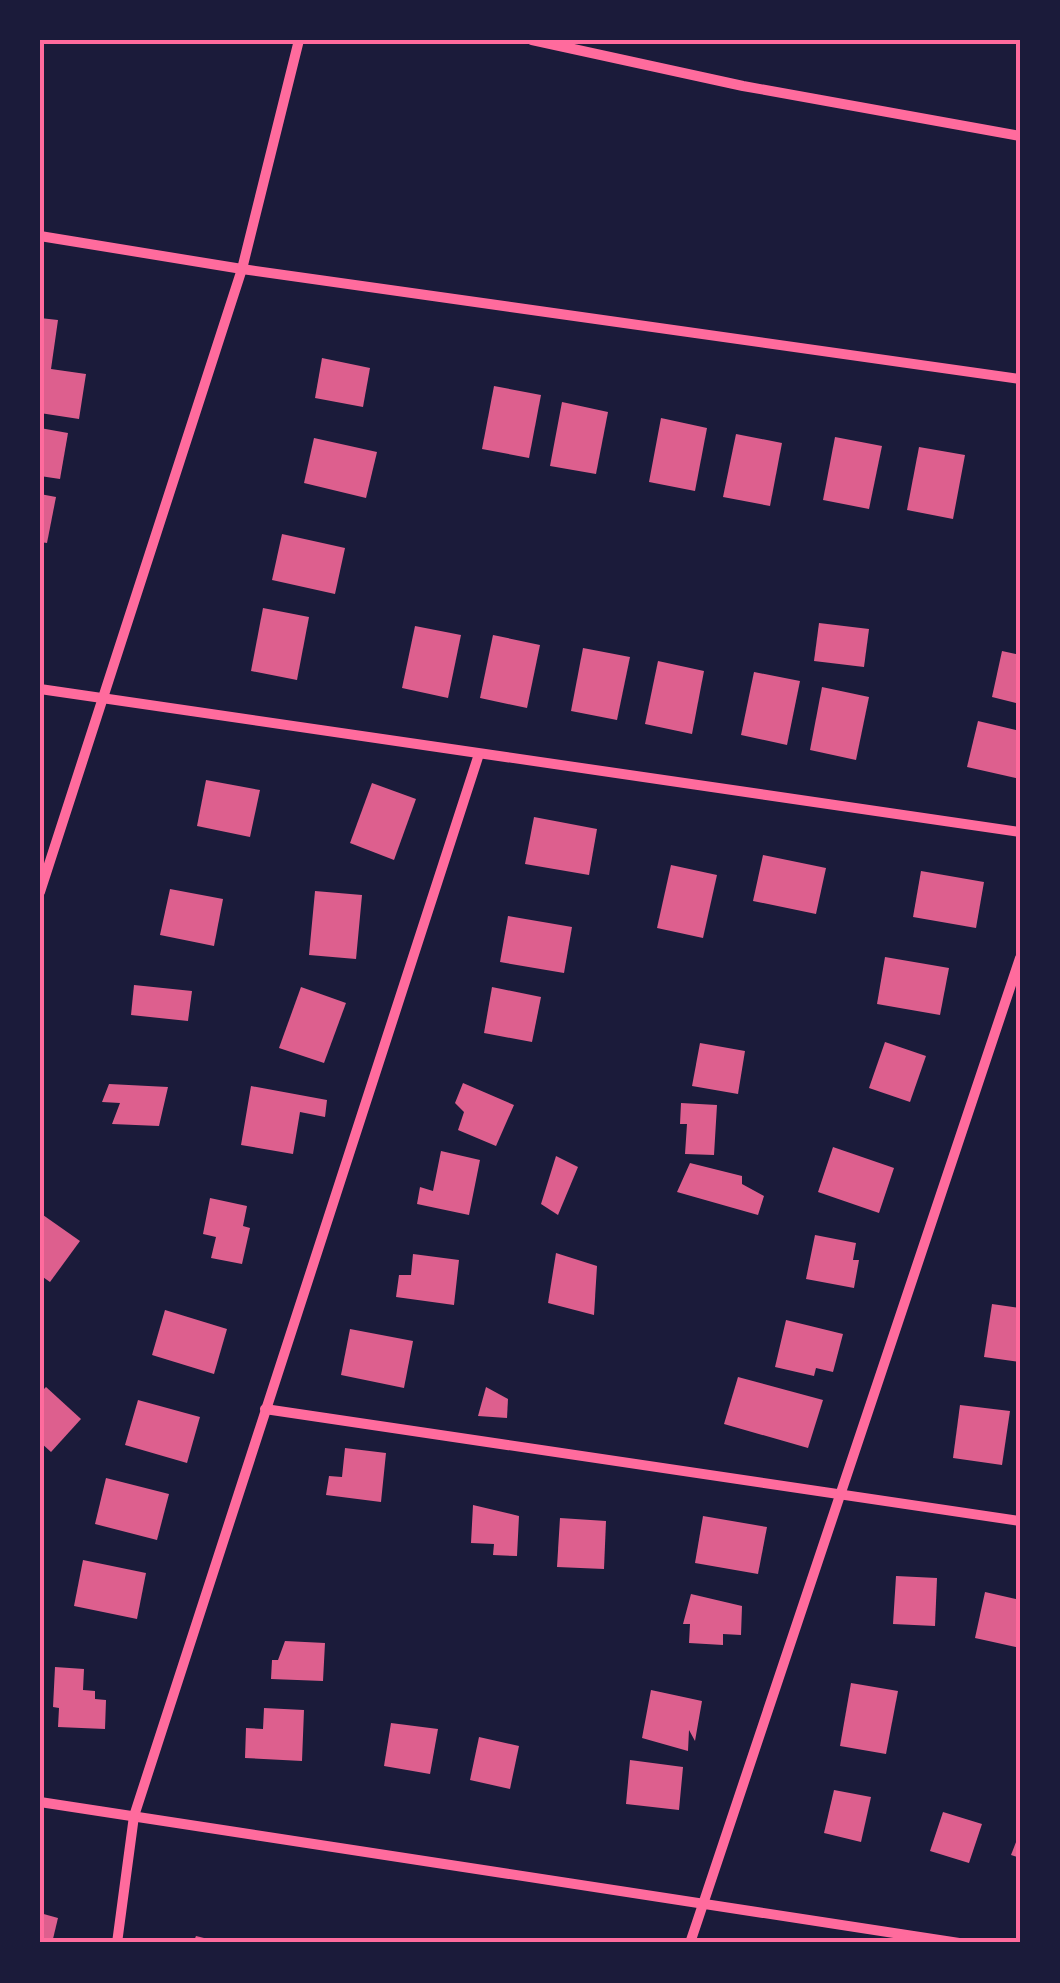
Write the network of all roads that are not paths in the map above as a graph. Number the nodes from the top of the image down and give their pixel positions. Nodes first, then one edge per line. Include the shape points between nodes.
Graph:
1 (299, 40) edge
2 (532, 40) edge
3 (1020, 136) edge
4 (40, 236) edge
5 (242, 269) junction
6 (1020, 379) edge
7 (40, 689) edge
8 (100, 698) junction
9 (479, 754) junction
10 (1020, 832) edge
11 (40, 892) edge
12 (1020, 958) edge
13 (265, 1409) junction
14 (839, 1492) junction
15 (1020, 1521) edge
16 (40, 1802) edge
17 (134, 1816) junction
18 (700, 1902) junction
19 (118, 1943) edge
20 (690, 1943) edge
21 (959, 1943) edge

1 - 5 street
2 - 3 street
4 - 5 street
5 - 6 street
5 - 8 street
7 - 8 street
8 - 9 street
8 - 11 street
9 - 10 street
9 - 13 street
12 - 14 street
13 - 14 street
13 - 17 street
14 - 15 street
14 - 18 street
16 - 17 street
17 - 18 street
17 - 19 street
18 - 20 street
18 - 21 street

